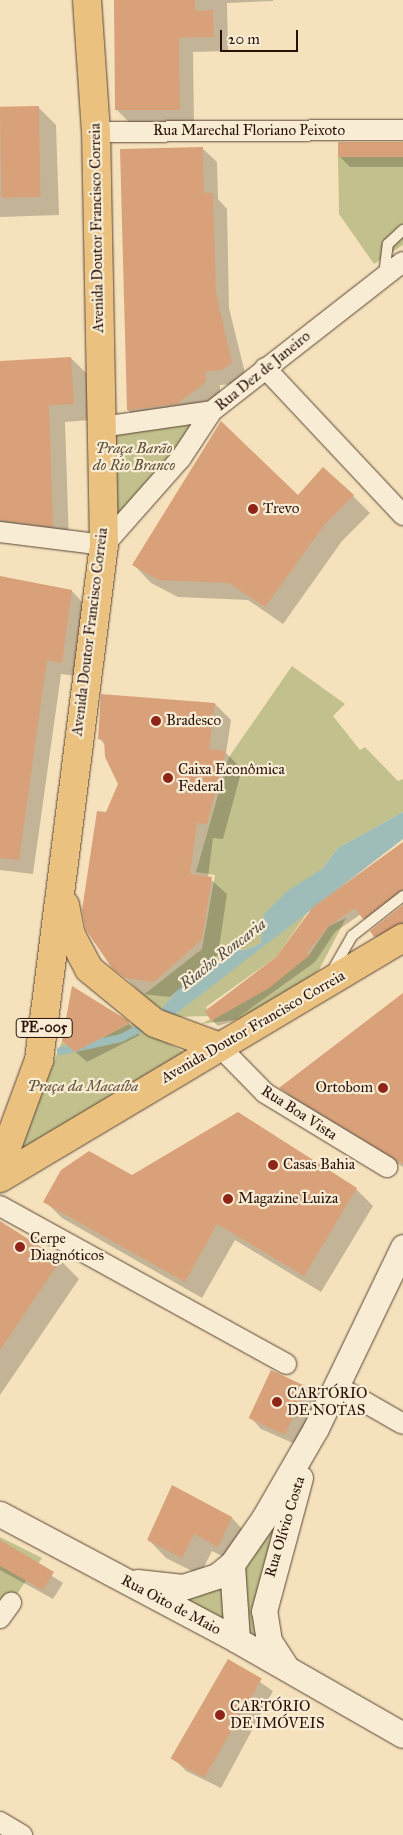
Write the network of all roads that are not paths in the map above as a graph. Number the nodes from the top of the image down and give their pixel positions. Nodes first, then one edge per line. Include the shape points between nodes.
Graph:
1 (87, 0) edge
2 (403, 130) edge
3 (96, 132) junction
4 (403, 230) edge
5 (403, 262) edge
6 (384, 275) junction
7 (265, 368) junction
8 (212, 411) junction
9 (102, 426) junction
10 (403, 515) edge
11 (0, 532) edge
12 (104, 545) junction
13 (61, 885) junction
14 (403, 896) edge
15 (403, 938) edge
16 (325, 986) junction
17 (220, 1047) junction
18 (0, 1166) edge
19 (387, 1167) dead end
20 (0, 1178) edge
21 (0, 1206) edge
22 (403, 1246) edge
23 (286, 1364) dead end
24 (335, 1385) junction
25 (403, 1424) edge
26 (316, 1428) junction
27 (0, 1514) edge
28 (232, 1564) junction
29 (124, 1580) junction
30 (271, 1582) junction
31 (231, 1608) junction
32 (192, 1616) junction
33 (237, 1640) junction
34 (289, 1671) junction
35 (403, 1735) edge
36 (0, 1822) edge
37 (22, 1835) edge

1 - 3 main road, Avenida Doutor Francisco Correia / PE-005
2 - 3 street, Rua Marechal Floriano Peixoto
3 - 9 main road, Avenida Doutor Francisco Correia / PE-005
4 - 6 lane via 388,244
5 - 6 street, Rua Dez de Janeiro
6 - 7 street, Rua Dez de Janeiro
7 - 8 street, Rua Dez de Janeiro
7 - 10 street
8 - 9 street
8 - 12 street, Rua Dez de Janeiro via 181,458
9 - 12 main road, Avenida Doutor Francisco Correia / PE-005
11 - 12 street
12 - 13 main road, Avenida Doutor Francisco Correia / PE-005
13 - 17 main road via 71,935 89,969 124,1001 178,1033
13 - 18 main road, Avenida Doutor Francisco Correia / PE-005 via 39,1060
14 - 16 lane via 352,936
15 - 16 main road, Avenida Doutor Francisco Correia
16 - 17 main road, Avenida Doutor Francisco Correia
17 - 19 street, Rua Boa Vista via 265,1093
17 - 20 main road, Avenida Doutor Francisco Correia
21 - 23 street
22 - 24 street, Rua Olívio Costa
24 - 25 street
24 - 26 street, Rua Olívio Costa
26 - 28 street, Rua Olívio Costa via 264,1518
26 - 30 street, Rua Olívio Costa
27 - 29 street, Rua Oito de Maio via 51,1544
28 - 29 street via 217,1576 183,1587
28 - 31 street
29 - 32 street, Rua Oito de Maio
30 - 31 street, Rua Olívio Costa
30 - 34 street via 264,1626
31 - 32 street, Rua Olívio Costa
31 - 33 street
32 - 33 street, Rua Oito de Maio
33 - 34 street, Rua Oito de Maio
34 - 35 street, Rua Oito de Maio
36 - 37 street

